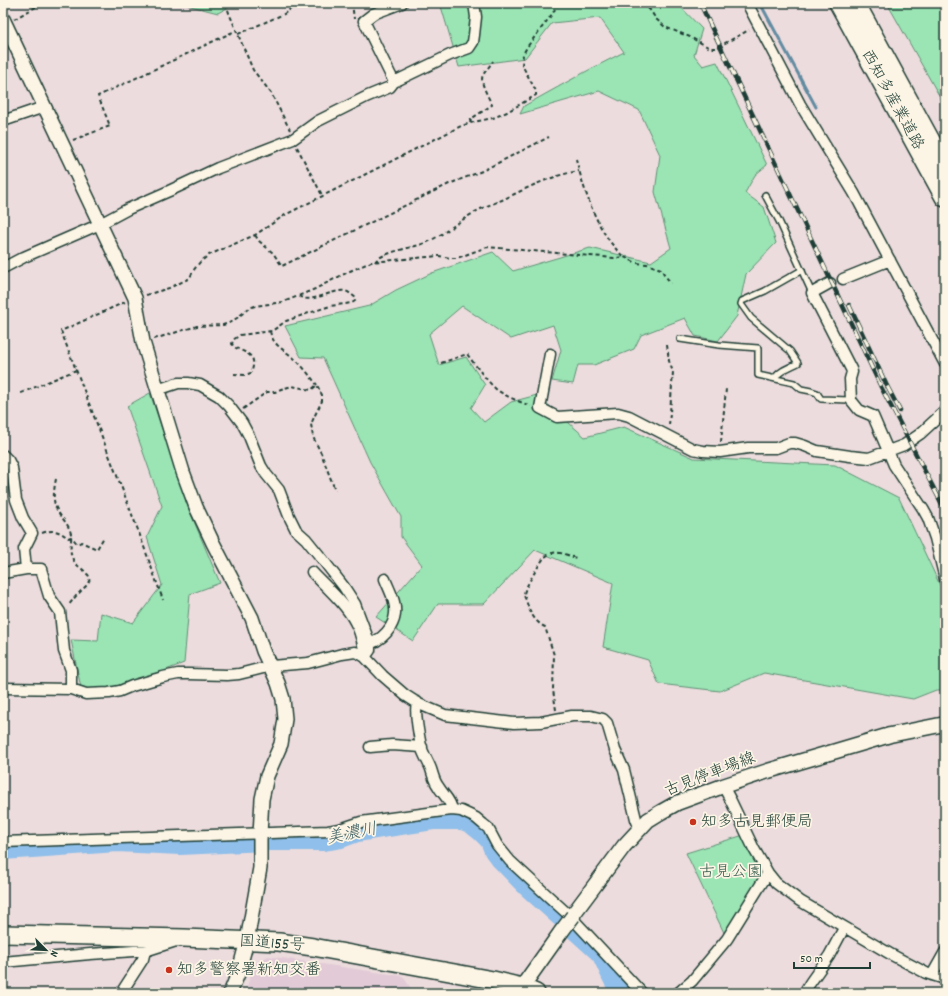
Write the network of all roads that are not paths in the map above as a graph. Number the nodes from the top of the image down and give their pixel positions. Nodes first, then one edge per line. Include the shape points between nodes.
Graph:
1 (402, 3) edge
2 (474, 3) edge
3 (747, 3) edge
4 (838, 3) edge
5 (855, 3) edge
6 (4, 22) edge
7 (394, 82) junction
8 (44, 107) junction
9 (3, 121) edge
10 (945, 168) edge
11 (765, 195) dead end
12 (945, 196) edge
13 (100, 224) junction
14 (890, 260) junction
15 (3, 268) edge
16 (802, 270) junction
17 (843, 279) dead end
18 (830, 284) dead end
19 (812, 292) junction
20 (680, 340) dead end
21 (550, 354) dead end
22 (945, 364) edge
23 (775, 378) junction
24 (157, 390) junction
25 (852, 400) junction
26 (945, 411) edge
27 (887, 451) junction
28 (3, 455) edge
29 (26, 569) junction
30 (312, 572) dead end
31 (3, 573) edge
32 (384, 579) dead end
33 (945, 579) edge
34 (370, 644) junction
35 (363, 655) junction
36 (270, 666) junction
37 (3, 688) edge
38 (71, 688) junction
39 (417, 702) junction
40 (945, 724) edge
41 (370, 747) dead end
42 (422, 747) junction
43 (723, 786) junction
44 (452, 810) junction
45 (641, 828) junction
46 (260, 834) junction
47 (3, 842) edge
48 (768, 873) junction
49 (572, 916) junction
50 (844, 928) junction
51 (3, 934) edge
52 (184, 938) junction
53 (247, 941) junction
54 (145, 951) junction
55 (945, 952) edge
56 (3, 962) edge
57 (932, 975) junction
58 (944, 979) edge
59 (529, 990) edge
60 (121, 993) edge
61 (230, 993) edge
62 (642, 993) edge
63 (678, 993) edge
64 (804, 993) edge

1 - 7 street via 373,14 364,21
2 - 7 street via 474,35 469,48
3 - 14 street via 800,104 854,193
4 - 12 highway, 西知多産業道路
5 - 10 highway, 西知多産業道路
6 - 8 street
7 - 13 street via 390,87 318,121 294,139 218,168
8 - 9 street
8 - 13 street
11 - 16 lane
13 - 15 street
13 - 24 street via 135,298 143,342
14 - 17 street
14 - 22 street
16 - 19 lane
16 - 23 lane via 742,301 751,318 786,347 798,363
18 - 19 street
19 - 25 street via 852,372
20 - 23 lane via 758,348 758,375
21 - 27 street via 540,408 557,417 618,413 630,416 703,452 776,448 789,443 816,451 869,458
23 - 25 lane via 818,393 820,399
24 - 34 street via 178,383 200,385 219,396 229,406 249,436 261,466 279,490 296,530 306,538 355,604
24 - 36 street via 196,507 252,618
25 - 27 street via 859,410 873,416
26 - 27 street via 904,445
27 - 33 street via 928,518
28 - 29 street via 12,468 16,500 32,533 24,549
29 - 31 street
29 - 38 street via 41,569 49,596 60,612
30 - 35 street via 339,600 355,622 361,636
32 - 34 street via 394,602 395,615 388,631
34 - 35 street via 370,650
35 - 36 street via 355,652 308,663
35 - 39 street via 383,676
36 - 38 street via 239,674 178,674 109,693 86,694
36 - 46 street via 283,699 284,719 280,744 262,799
37 - 38 street
39 - 42 street via 416,712
39 - 45 street via 444,715 514,723 541,722 572,716 603,719 624,770 636,819
40 - 43 main road, 古見停車場線 via 890,735
41 - 42 street
42 - 44 street via 434,780 452,805
43 - 45 main road, 古見停車場線 via 677,803 648,820
43 - 48 street
44 - 46 street via 361,822 328,831
44 - 49 street via 468,814 488,828 510,861
45 - 49 main road, 古見停車場線 via 624,846
46 - 47 street
46 - 53 street via 260,868
48 - 50 street via 776,883 800,901
48 - 63 street via 727,939 692,981
49 - 59 main road, 古見停車場線, bridge
49 - 62 street
50 - 57 street
50 - 64 street
51 - 52 highway, 国道155号
52 - 53 highway, 国道155号
52 - 54 street
53 - 59 highway, 国道155号 via 313,947 493,980
53 - 61 street
54 - 56 street
54 - 60 street via 144,959
55 - 57 street
57 - 58 street

